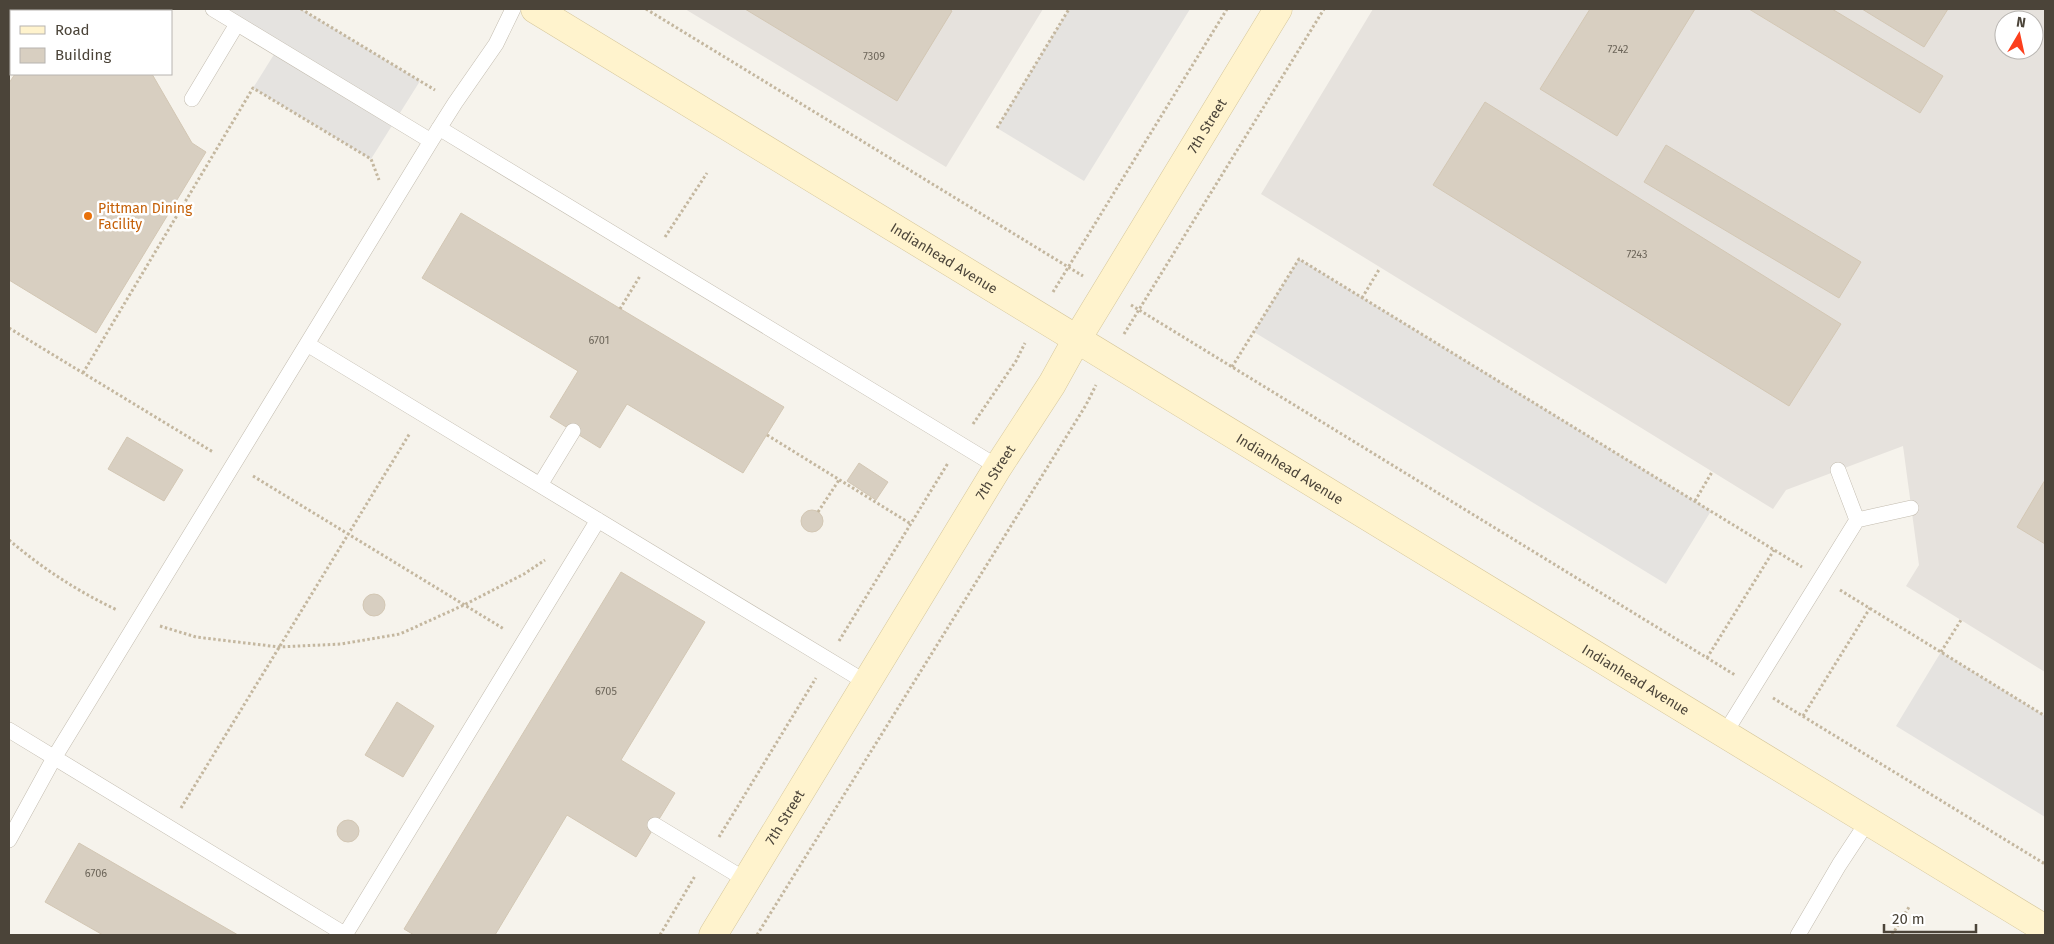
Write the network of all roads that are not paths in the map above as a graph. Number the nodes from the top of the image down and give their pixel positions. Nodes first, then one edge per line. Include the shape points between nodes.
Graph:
1 (213, 9) edge
2 (514, 9) edge
3 (535, 9) edge
4 (1278, 9) edge
5 (238, 24) junction
6 (192, 99) dead end
7 (439, 128) junction
8 (431, 141) junction
9 (1077, 339) junction
10 (307, 344) junction
11 (573, 431) dead end
12 (998, 467) junction
13 (1838, 470) dead end
14 (540, 485) junction
15 (1911, 508) dead end
16 (598, 520) junction
17 (1856, 520) junction
18 (867, 683) junction
19 (9, 730) edge
20 (1725, 734) junction
21 (54, 758) junction
22 (1868, 821) junction
23 (655, 825) dead end
24 (9, 840) edge
25 (746, 880) junction
26 (2045, 929) edge
27 (346, 935) edge
28 (713, 935) edge
29 (1798, 935) edge

1 - 5 lane
2 - 7 lane via 496,44
3 - 9 main road, Indianhead Avenue
4 - 9 main road, 7th Street
5 - 6 lane
5 - 8 lane
7 - 8 lane
7 - 12 lane
8 - 10 lane
9 - 12 main road, 7th Street
9 - 20 main road, Indianhead Avenue
10 - 14 lane
10 - 21 lane
11 - 14 lane
12 - 18 main road, 7th Street
13 - 17 lane
14 - 16 lane
15 - 17 lane
16 - 18 lane
16 - 27 lane
17 - 20 lane
18 - 25 main road, 7th Street
19 - 21 lane
20 - 22 main road, Indianhead Avenue
21 - 24 lane
21 - 27 lane
22 - 26 main road, Indianhead Avenue
22 - 29 lane
23 - 25 lane
25 - 28 main road, 7th Street

